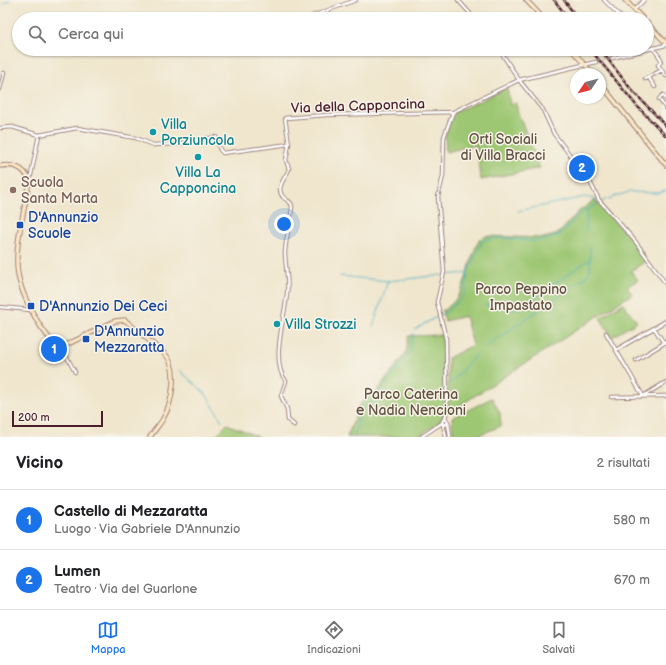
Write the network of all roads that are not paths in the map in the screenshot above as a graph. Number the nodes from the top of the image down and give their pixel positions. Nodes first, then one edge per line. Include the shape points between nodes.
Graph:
1 (356, 0) edge
2 (458, 0) edge
3 (526, 0) edge
4 (604, 0) edge
5 (625, 0) edge
6 (644, 0) edge
7 (634, 10) joint
8 (323, 12) edge
9 (469, 12) edge
10 (537, 12) edge
11 (616, 12) edge
12 (654, 31) edge
13 (666, 44) edge
14 (654, 48) edge
15 (654, 49) edge
16 (504, 56) edge
17 (578, 56) edge
18 (620, 56) edge
19 (612, 58) tunnel mouth
20 (596, 62) tunnel mouth
21 (585, 64) junction
22 (588, 68) edge
23 (662, 70) junction
24 (4, 72) dead end
25 (666, 76) edge
26 (649, 78) junction
27 (645, 79) dead end
28 (519, 80) junction
29 (655, 87) dead end
30 (0, 89) edge
31 (606, 90) edge
32 (666, 93) edge
33 (663, 95) junction
34 (666, 99) edge
35 (666, 108) edge
36 (453, 112) junction
37 (0, 128) edge
38 (39, 135) junction
39 (288, 144) junction
40 (666, 165) edge
41 (0, 166) edge
42 (29, 180) junction
43 (666, 284) edge
44 (0, 307) edge
45 (31, 310) junction
46 (666, 321) edge
47 (654, 328) junction
48 (606, 333) dead end
49 (665, 343) edge
50 (61, 346) junction
51 (616, 350) junction
52 (636, 360) dead end
53 (75, 372) dead end
54 (666, 382) edge
55 (643, 396) junction
56 (666, 396) edge
57 (611, 398) dead end
58 (446, 421) junction
59 (443, 424) junction
60 (294, 426) dead end
61 (150, 437) edge
62 (421, 437) edge
63 (446, 437) edge
64 (450, 437) edge

1 - 8 street
2 - 9 street
3 - 10 street
4 - 11 street
5 - 7 street
6 - 7 street
12 - 13 street
13 - 14 street
15 - 23 street via 661,59 658,65
16 - 28 street
17 - 21 street
18 - 19 street
20 - 21 street
21 - 22 street
21 - 28 street
23 - 25 street
23 - 26 street
24 - 30 street
26 - 27 street
26 - 29 street
28 - 36 street
28 - 43 street via 543,110 554,134 588,178 601,203 635,241
31 - 40 street
32 - 33 street
33 - 34 street
33 - 35 street via 659,98
36 - 39 street, Via della Capponcina via 288,118 284,120
36 - 58 street via 444,138 443,176 438,198 444,269 437,299 446,339
37 - 38 street via 12,126
38 - 39 street via 77,128 136,138 153,145 178,144 216,137 220,150 224,153
38 - 42 street
39 - 60 street via 288,169 280,189 282,196 291,202 292,206 286,241 288,293 280,345 280,367 286,381 281,396 288,409 288,420
41 - 42 street via 15,166 23,170
42 - 45 street via 17,264 20,284
44 - 45 street
45 - 50 street via 49,339
46 - 47 street
47 - 49 street
47 - 51 street
48 - 51 street
49 - 52 street
50 - 53 street
50 - 61 street via 123,320 129,322 166,355 173,368 174,380 166,411
51 - 55 street
54 - 55 street
55 - 56 street
55 - 57 street
58 - 59 street via 446,425
58 - 64 street
59 - 62 street
59 - 63 street

